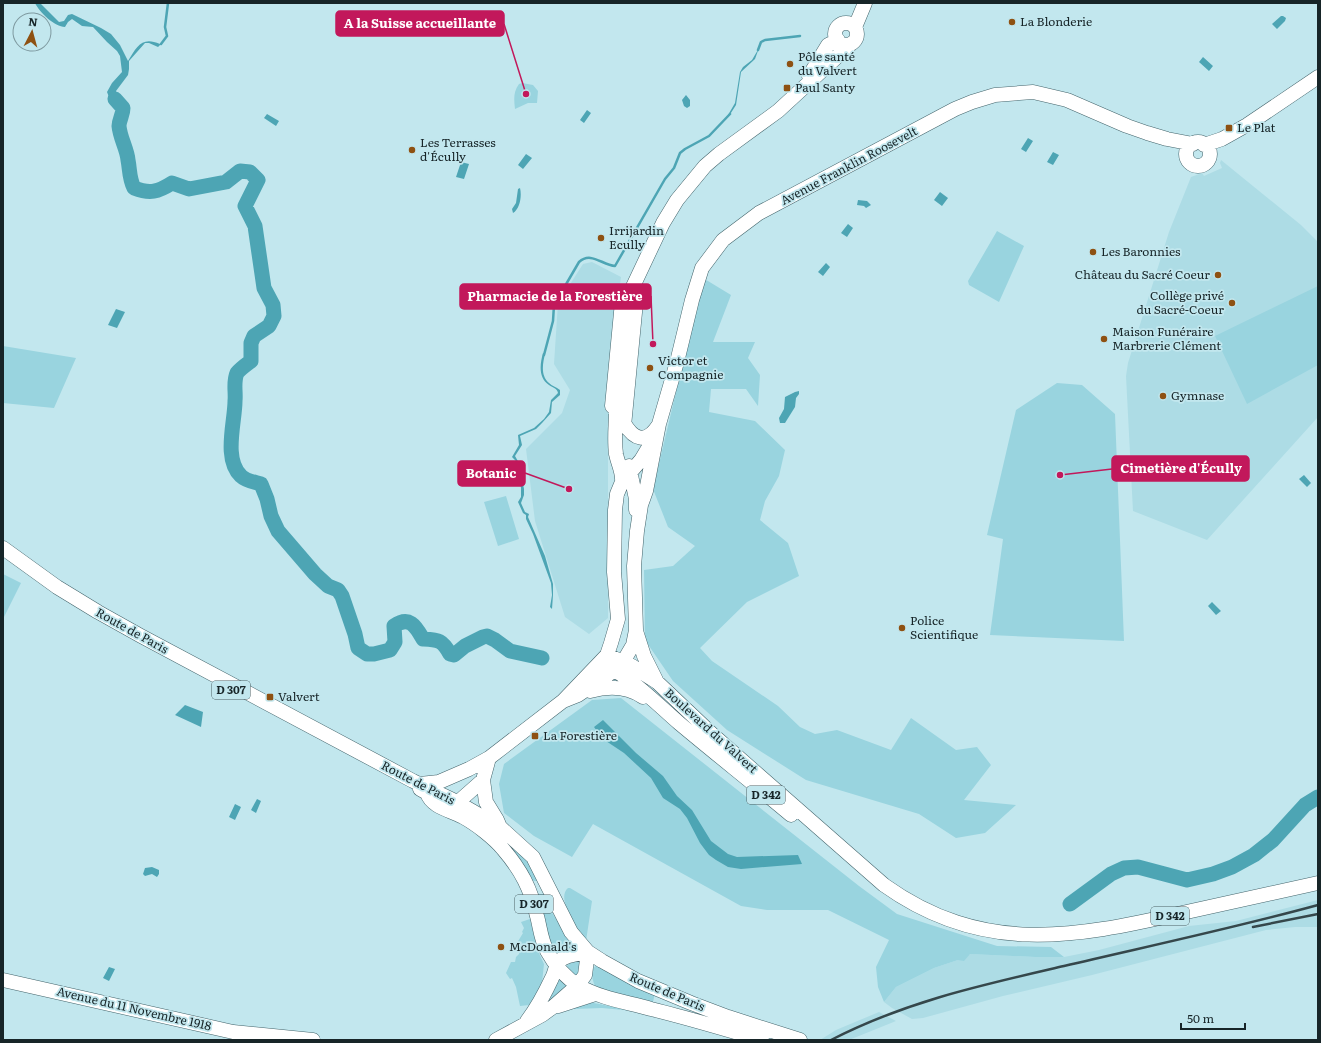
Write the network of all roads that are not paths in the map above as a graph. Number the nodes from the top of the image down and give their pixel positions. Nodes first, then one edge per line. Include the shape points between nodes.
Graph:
1 (864, 3) edge
2 (852, 25) junction
3 (838, 40) junction
4 (852, 43) junction
5 (1318, 77) edge
6 (801, 89) junction
7 (621, 407) junction
8 (624, 423) junction
9 (660, 424) junction
10 (626, 477) junction
11 (615, 510) junction
12 (636, 512) junction
13 (3, 548) edge
14 (3, 553) edge
15 (634, 566) junction
16 (615, 576) junction
17 (636, 630) junction
18 (604, 659) junction
19 (619, 666) junction
20 (657, 682) junction
21 (578, 695) junction
22 (563, 701) junction
23 (678, 722) junction
24 (489, 758) junction
25 (469, 769) junction
26 (483, 780) junction
27 (423, 789) junction
28 (457, 803) junction
29 (463, 817) junction
30 (500, 828) junction
31 (1318, 883) edge
32 (884, 885) junction
33 (588, 952) junction
34 (556, 965) junction
35 (3, 980) edge
36 (578, 985) junction
37 (595, 994) junction
38 (553, 1007) junction
39 (526, 1023) junction
40 (727, 1023) junction
41 (313, 1040) edge
42 (496, 1040) edge
43 (762, 1040) edge
44 (800, 1040) edge

1 - 2 main road
2 - 3 main road via 843,23 837,28 835,34
2 - 4 main road via 857,35
3 - 4 main road via 846,44
3 - 6 main road via 828,45
4 - 6 main road
5 - 9 main road, Avenue Franklin Roosevelt via 1247,125 1198,150 1128,126 1055,96 1033,92 995,95 955,110 758,213 723,240 702,268
6 - 7 main road via 778,111 705,166 677,200 663,223 641,270 632,297 624,298 622,302 612,406
7 - 8 main road
7 - 10 main road via 615,429 616,453 622,475
8 - 9 main road via 633,435 641,438 653,434
8 - 10 main road
9 - 10 main road, Avenue Franklin Roosevelt via 647,452
9 - 15 main road, Avenue Franklin Roosevelt via 636,531
10 - 11 main road, Avenue Franklin Roosevelt via 618,491
10 - 12 main road via 636,499
11 - 12 main road via 620,502 629,501 635,506
11 - 16 main road, Avenue Franklin Roosevelt
12 - 15 main road
13 - 27 main road, Route de Paris / D 307 via 57,587 110,619
14 - 27 main road, Route de Paris / D 307 via 43,582 139,640 282,718
15 - 16 main road via 624,578 620,580
15 - 17 main road, Avenue Franklin Roosevelt
16 - 18 main road, Avenue Franklin Roosevelt via 618,619
17 - 19 main road, Avenue Franklin Roosevelt via 633,645
17 - 20 main road via 644,656
18 - 19 main road
18 - 22 main road, Avenue Franklin Roosevelt
19 - 20 main road, Boulevard du Valvert / D 342 via 638,669
19 - 21 main road, Avenue Franklin Roosevelt
19 - 23 main road, Boulevard du Valvert / D 342
20 - 32 main road, Boulevard du Valvert / D 342 via 723,744
21 - 22 main road
21 - 23 main road via 602,688 627,690 640,695
22 - 24 main road
23 - 32 main road, Boulevard du Valvert / D 342 via 864,876
24 - 25 main road
24 - 26 main road
25 - 27 main road
25 - 28 main road
26 - 28 main road
26 - 30 main road via 486,802
27 - 28 main road via 443,803
27 - 29 main road, Route de Paris / D 307 via 429,798 443,809
28 - 29 main road
28 - 30 main road, Route de Paris / D 307
29 - 34 main road, Route de Paris / D 307 via 503,848 521,872 528,885 547,950
30 - 33 main road, Route de Paris / D 307 via 533,857 571,932
31 - 32 main road, Boulevard du Valvert / D 342 via 1112,928 1044,936 984,930 955,922 916,905
33 - 34 main road via 570,955
33 - 36 main road via 585,975
33 - 40 main road, Route de Paris / D 307 via 638,980
34 - 36 main road, Route de Paris / D 307
34 - 39 main road via 553,977
35 - 41 main road, Avenue du 11 Novembre 1918 via 246,1035
36 - 37 main road, Route de Paris / D 307
36 - 38 main road
37 - 38 main road
37 - 40 main road, Route de Paris / D 307
38 - 39 main road
39 - 42 main road
40 - 43 main road, Route de Paris / D 307
40 - 44 main road, Route de Paris / D 307

